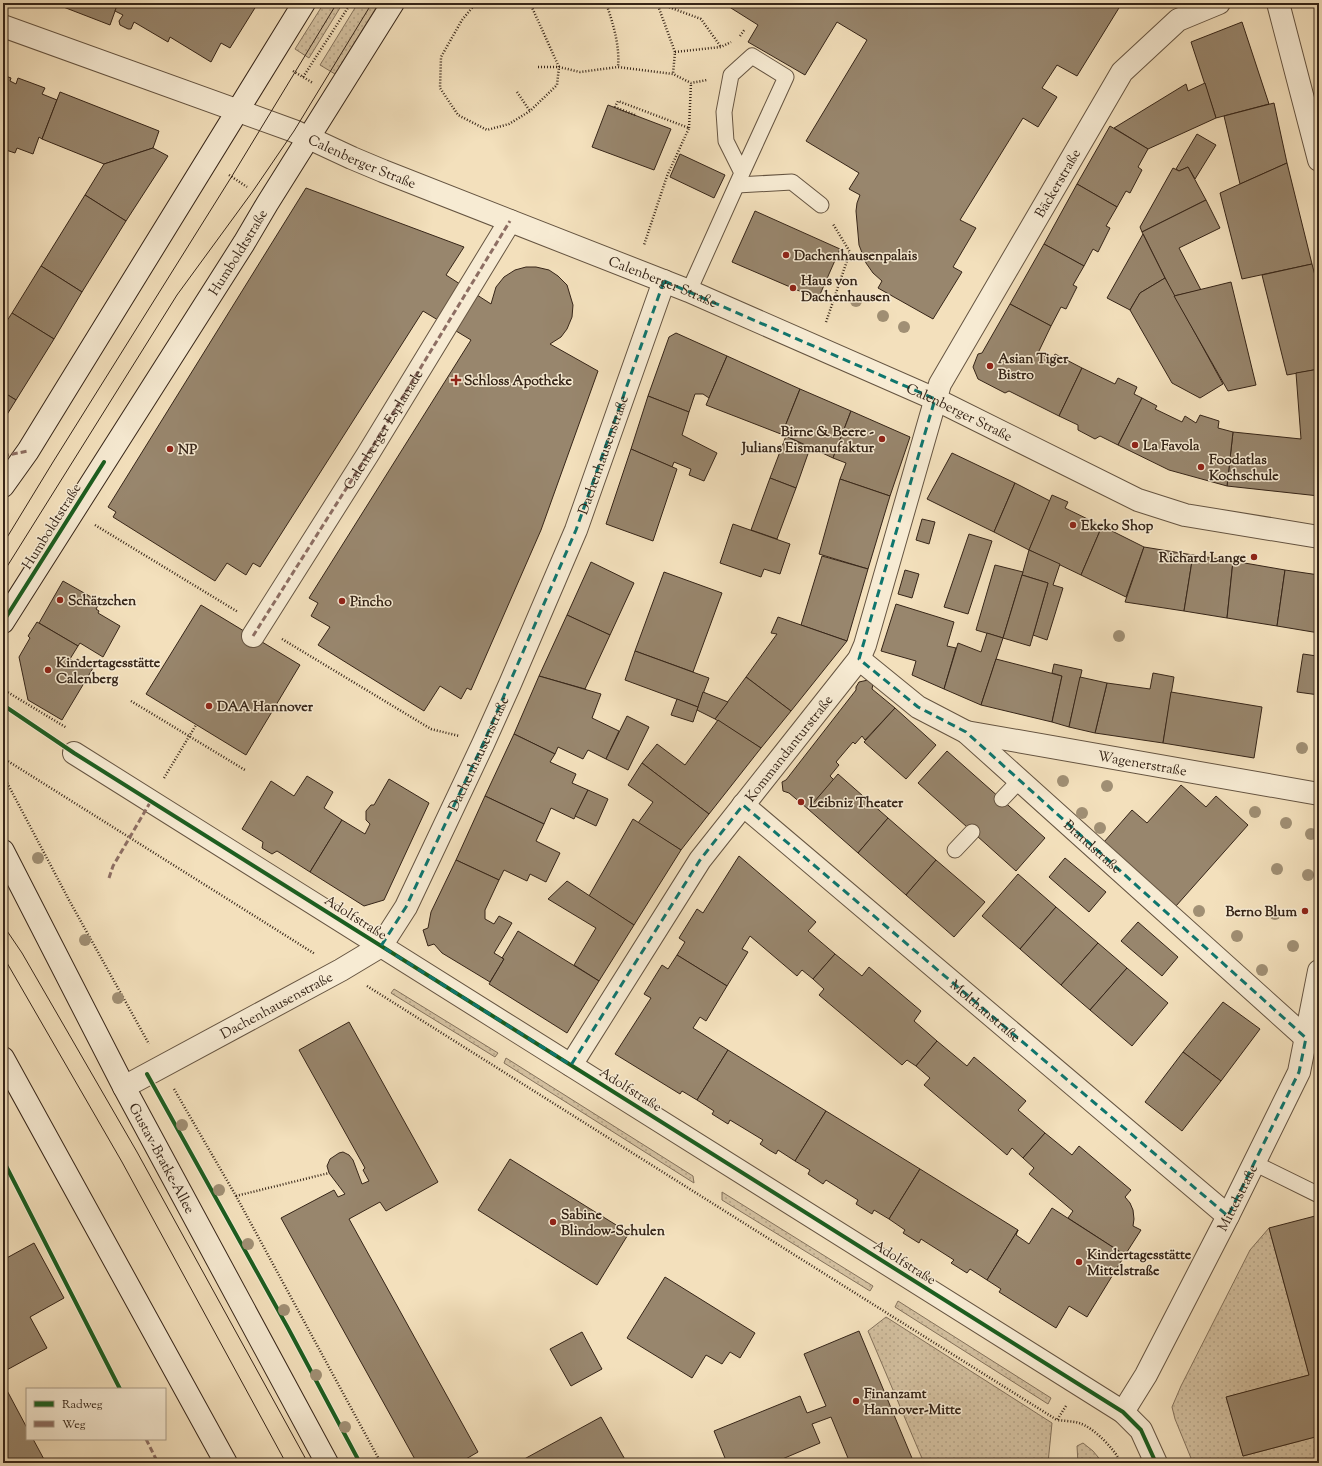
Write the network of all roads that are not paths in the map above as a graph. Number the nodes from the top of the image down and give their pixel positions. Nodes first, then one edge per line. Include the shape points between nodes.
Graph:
1 (304, 3) edge
2 (393, 3) edge
3 (1219, 3) edge
4 (1278, 3) edge
5 (3, 26) edge
6 (238, 110) junction
7 (309, 138) junction
8 (1319, 160) edge
9 (739, 179) junction
10 (821, 205) road end
11 (510, 221) junction
12 (664, 281) junction
13 (689, 291) junction
14 (935, 399) junction
15 (3, 486) edge
16 (1319, 537) edge
17 (3, 622) edge
18 (253, 636) dead end
19 (859, 659) junction
20 (966, 732) junction
21 (74, 753) road end
22 (1020, 780) junction
23 (1319, 794) edge
24 (1002, 800) dead end
25 (743, 805) junction
26 (972, 832) dead end
27 (954, 850) dead end
28 (3, 851) edge
29 (381, 946) junction
30 (1319, 971) edge
31 (1312, 1040) edge
32 (3, 1058) edge
33 (571, 1065) junction
34 (124, 1086) junction
35 (1254, 1163) junction
36 (1319, 1195) edge
37 (1228, 1216) junction
38 (1123, 1412) junction
39 (226, 1463) edge
40 (327, 1463) edge
41 (1156, 1463) edge

1 - 6 street
2 - 7 street, Humboldtstraße
3 - 14 street, Bäckerstraße via 1178,20 1122,72 940,384
4 - 8 street
5 - 6 street, Calenberger Straße
6 - 7 street, Calenberger Straße
6 - 15 street via 28,451
7 - 11 street, Calenberger Straße via 352,158
7 - 17 street, Humboldtstraße
9 - 9 lane via 786,78 752,56 731,76 724,112 726,141
9 - 10 lane via 792,182
9 - 13 lane
11 - 12 street, Calenberger Straße
11 - 18 street, Calenberger Esplanade
12 - 13 street, Calenberger Straße
12 - 29 street, Dachenhausenstraße via 576,530 480,751 406,907
13 - 14 street, Calenberger Straße
14 - 16 street, Calenberger Straße via 1138,500 1185,515
14 - 19 street, Kommandanturstraße
19 - 20 street, Brandstraße via 918,707
19 - 25 street, Kommandanturstraße
20 - 22 street, Brandstraße
20 - 23 street, Wagenerstraße
21 - 29 street, Adolfstraße
22 - 24 lane
22 - 31 street, Brandstraße
25 - 33 street, Kommandanturstraße via 700,860
25 - 37 street, Molthanstraße
26 - 27 lane
28 - 34 street, Gustav-Bratke-Allee
29 - 33 street, Adolfstraße
29 - 34 street, Dachenhausenstraße
30 - 31 street, Mittelstraße
31 - 35 street, Mittelstraße
32 - 39 street
33 - 38 street, Adolfstraße
34 - 40 street, Gustav-Bratke-Allee
35 - 36 lane
35 - 37 street, Mittelstraße
37 - 38 street, Mittelstraße via 1146,1375
38 - 41 street, Adolfstraße via 1141,1430

